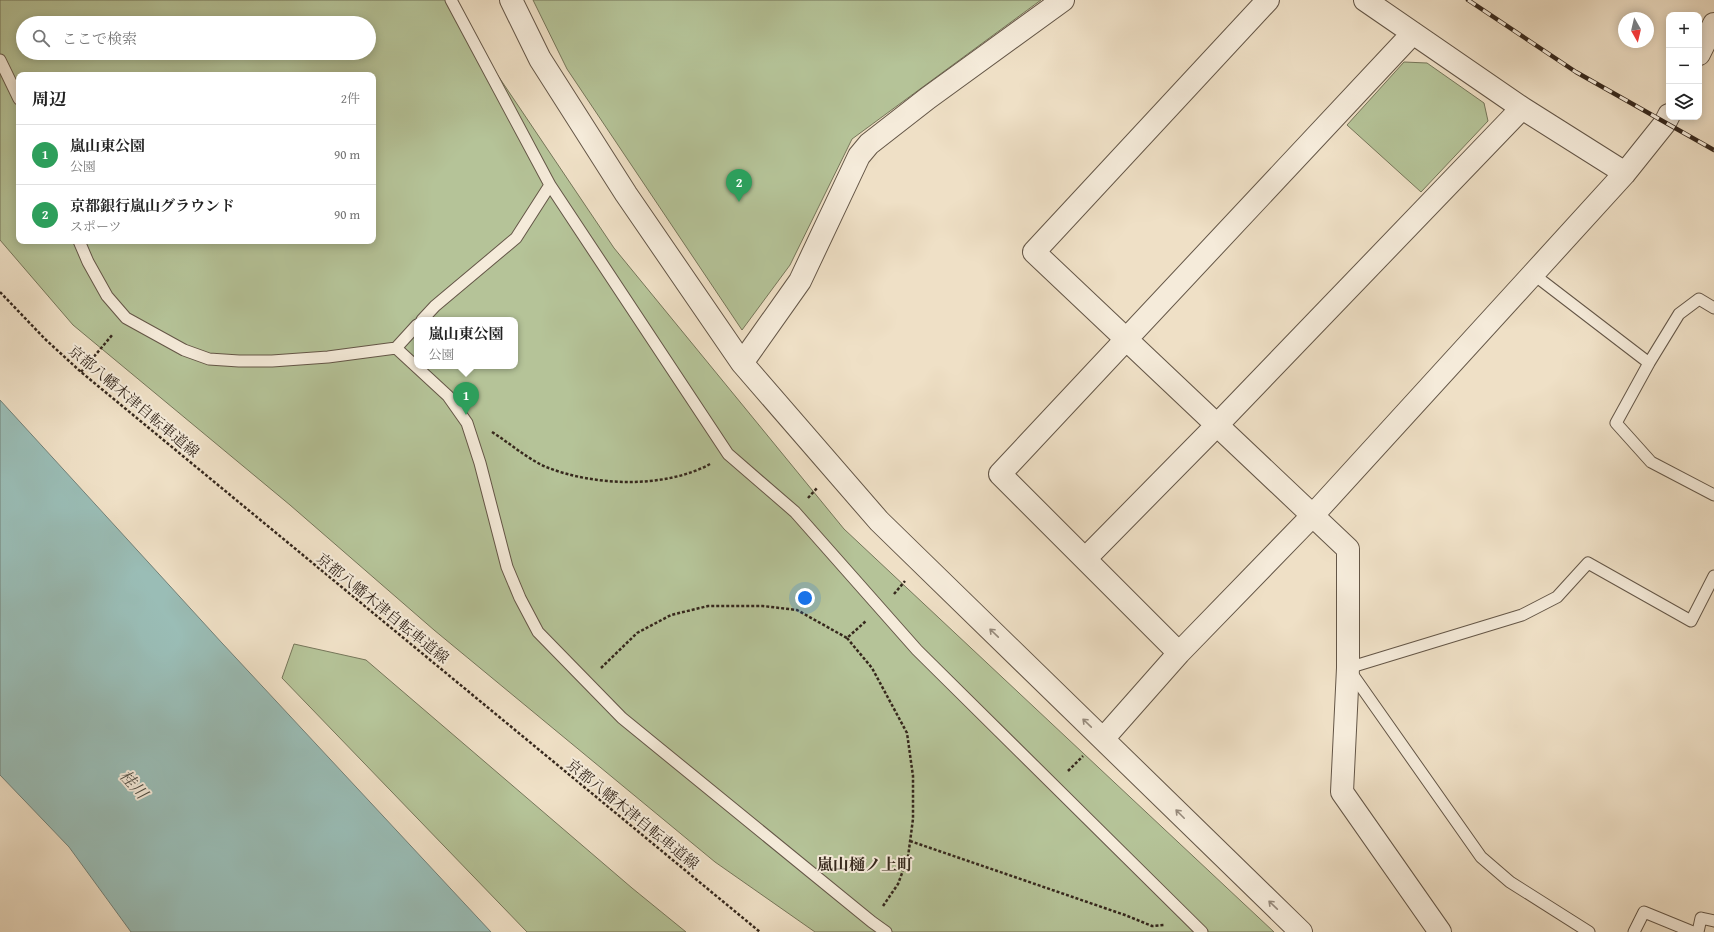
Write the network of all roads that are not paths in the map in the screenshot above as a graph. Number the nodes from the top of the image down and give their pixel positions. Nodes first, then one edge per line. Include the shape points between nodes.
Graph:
1 (451, 0) edge
2 (511, 0) edge
3 (1063, 0) edge
4 (1268, 0) edge
5 (1365, 0) edge
6 (1714, 24) edge
7 (1413, 33) junction
8 (1702, 48) edge
9 (0, 60) edge
10 (16, 93) edge
11 (1522, 108) junction
12 (1666, 120) edge
13 (1625, 173) junction
14 (550, 185) junction
15 (80, 244) edge
16 (1533, 274) junction
17 (1714, 308) edge
18 (425, 317) edge
19 (414, 328) edge
20 (1126, 339) junction
21 (396, 348) junction
22 (742, 362) junction
23 (1649, 363) junction
24 (414, 365) edge
25 (419, 369) edge
26 (1218, 425) junction
27 (1714, 495) edge
28 (1313, 515) junction
29 (1085, 559) junction
30 (1714, 576) edge
31 (1179, 653) junction
32 (1348, 668) junction
33 (1103, 739) junction
34 (1714, 921) edge
35 (886, 932) edge
36 (1202, 932) edge
37 (1301, 932) edge
38 (1440, 932) edge
39 (1589, 932) edge
40 (1634, 932) edge
41 (1693, 932) edge
42 (1698, 932) edge

1 - 14 lane
2 - 22 street via 540,59 622,188
3 - 22 street via 869,144 859,156 800,281
4 - 20 street via 1034,252
5 - 7 street
6 - 8 street
7 - 11 street
7 - 20 street
9 - 10 lane
11 - 13 street
11 - 26 street
12 - 13 street
13 - 16 street
14 - 18 lane via 516,238 434,306
14 - 36 lane via 728,454 795,512 917,650
15 - 21 lane via 107,296 126,318 184,350 209,359 272,361
16 - 23 lane
16 - 28 street
17 - 23 lane via 1699,299 1679,314
19 - 21 lane
20 - 26 street
20 - 29 street via 1000,474
21 - 24 lane
33 -> 22 street via 879,521
23 - 27 lane via 1616,423 1651,462
25 - 35 lane via 448,396 467,424 480,463 507,567 538,632 622,718
26 - 28 street
26 - 29 street
28 - 31 street
28 - 32 street via 1348,549
29 - 31 street
30 - 32 lane via 1690,621 1588,563 1557,597 1522,615
31 - 33 street
32 - 38 street via 1342,792
32 - 39 lane via 1481,857 1510,882
37 -> 33 street
34 - 42 lane via 1701,918
40 - 41 lane via 1644,912

